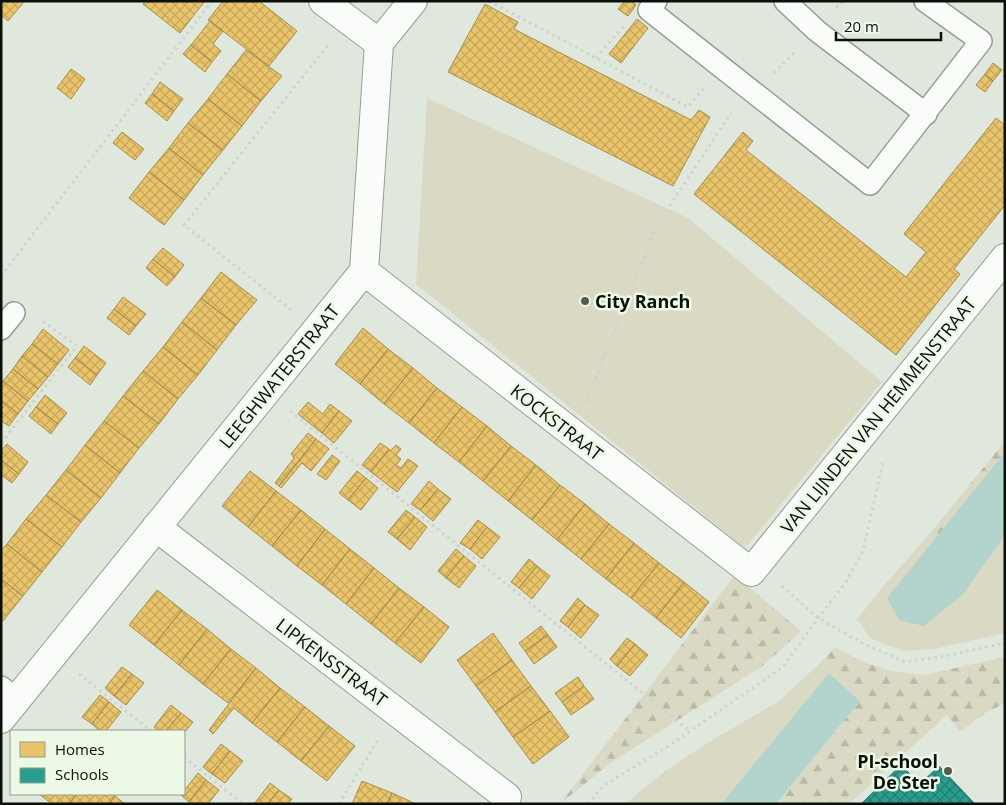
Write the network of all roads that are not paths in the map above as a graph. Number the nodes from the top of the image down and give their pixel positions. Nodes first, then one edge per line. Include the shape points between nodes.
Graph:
1 (323, 1) edge
2 (413, 1) edge
3 (785, 1) edge
4 (925, 1) edge
5 (652, 6) edge
6 (379, 44) junction
7 (926, 114) junction
8 (1005, 258) edge
9 (364, 271) junction
10 (156, 528) junction
11 (751, 572) joint
12 (6, 702) edge
13 (507, 797) dead end

1 - 6 street
2 - 6 street
3 - 7 lane via 817,31
4 - 7 lane via 981,42
5 - 7 lane via 722,67 870,184
6 - 9 street
8 - 11 street, VAN LIJNDEN VAN HEMMENSTRAAT
9 - 10 street, LEEGHWATERSTRAAT
9 - 11 street, KOCKSTRAAT
10 - 12 street, LEEGHWATERSTRAAT via 54,654
10 - 13 street, LIPKENSSTRAAT

